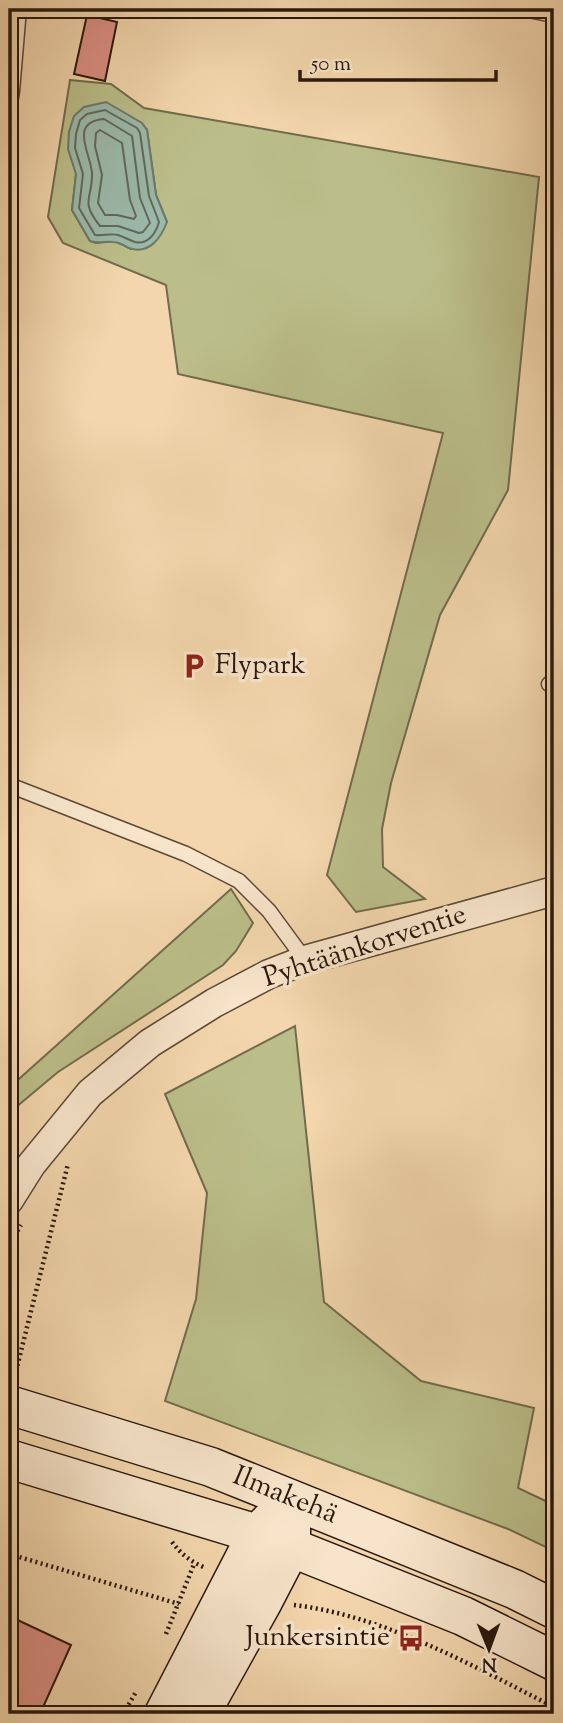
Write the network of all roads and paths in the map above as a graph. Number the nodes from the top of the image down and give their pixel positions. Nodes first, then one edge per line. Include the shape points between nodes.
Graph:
1 (19, 9) edge
2 (524, 9) edge
3 (554, 16) edge
4 (10, 91) edge
5 (9, 109) edge
6 (9, 785) edge
7 (554, 891) edge
8 (305, 961) junction
9 (63, 1163) dead end
10 (18, 1207) edge
11 (9, 1245) edge
12 (13, 1388) edge
13 (9, 1459) edge
14 (292, 1500) junction
15 (274, 1541) junction
16 (9, 1555) edge
17 (194, 1564) dead end
18 (179, 1604) junction
19 (554, 1609) edge
20 (164, 1640) dead end
21 (554, 1661) edge
22 (141, 1684) dead end
23 (123, 1714) edge
24 (164, 1714) edge
25 (200, 1714) edge

1 - 4 lane
2 - 3 lane
4 - 5 lane
6 - 8 lane via 186,854 239,881 269,911
7 - 8 street, Pyhtäänkorventie
8 - 10 street, Pyhtäänkorventie via 214,1003 150,1043 90,1093 31,1165
9 - 12 path via 71,1153
10 - 11 path
12 - 14 main road, Ilmakehä
13 - 15 main road, Ilmakehä
14 - 15 main road
14 - 19 main road, Ilmakehä
15 - 21 main road, Ilmakehä via 463,1616
15 - 24 main road
15 - 25 main road via 262,1603
16 - 18 path
17 - 18 path
18 - 20 path
22 - 23 path

